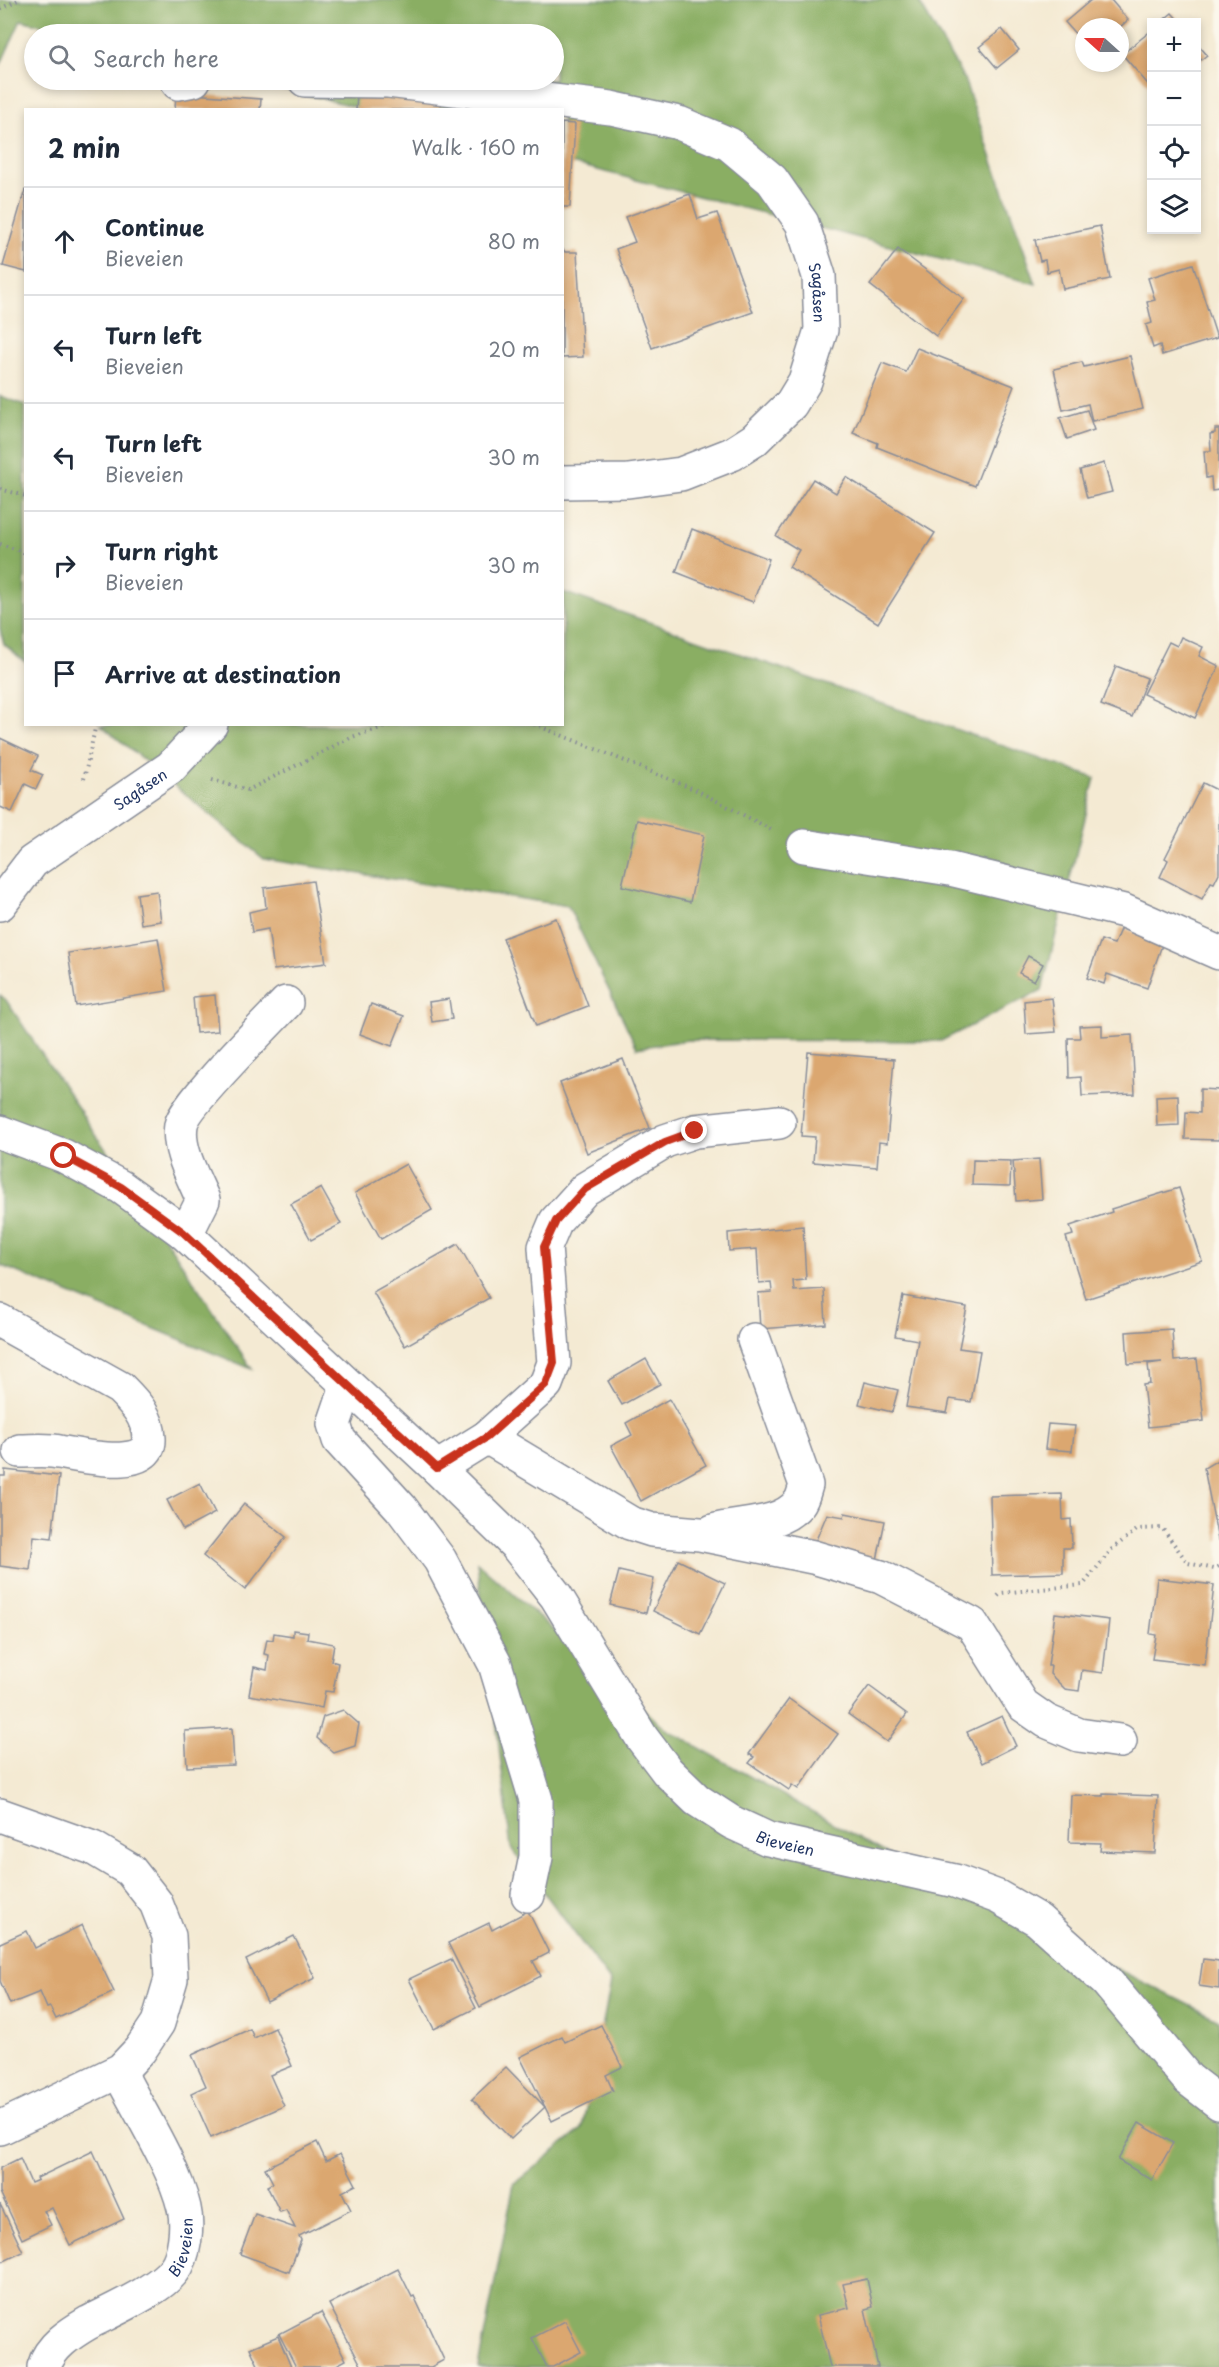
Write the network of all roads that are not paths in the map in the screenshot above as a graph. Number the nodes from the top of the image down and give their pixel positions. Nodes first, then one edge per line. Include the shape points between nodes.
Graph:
1 (462, 90) edge
2 (564, 482) edge
3 (209, 726) edge
4 (804, 846) road end
5 (0, 904) edge
6 (1219, 953) edge
7 (286, 1003) dead end
8 (779, 1122) dead end
9 (0, 1132) edge
10 (183, 1232) junction
11 (0, 1321) edge
12 (754, 1340) dead end
13 (347, 1386) junction
14 (487, 1437) junction
15 (20, 1451) dead end
16 (437, 1468) junction
17 (700, 1534) junction
18 (1120, 1740) dead end
19 (0, 1815) edge
20 (528, 1895) dead end
21 (122, 2070) junction
22 (1219, 2103) edge
23 (0, 2128) edge
24 (44, 2367) edge

1 - 2 street, Sagåsen via 611,108 679,123 729,144 772,180 801,223 819,276 820,330 805,381 791,404 754,440 732,454 681,474 628,481
3 - 5 street, Sagåsen via 171,767 32,862
4 - 6 street via 950,869 1124,911
7 - 10 street via 195,1102 181,1124 183,1152 203,1200
8 - 14 street via 695,1131 665,1142 585,1189 556,1221 544,1247 554,1363 546,1384
9 - 10 street, Bieveien via 83,1166 121,1187
10 - 13 street, Bieveien
11 - 15 street via 120,1388 136,1403 149,1425 150,1444 143,1453 125,1459 50,1450
12 - 17 street via 806,1485 800,1502 789,1513
13 - 16 street, Bieveien
13 - 20 street via 334,1424 339,1440 401,1508 441,1560 495,1664 536,1800 536,1857
14 - 16 street
14 - 17 street via 630,1523 652,1530
16 - 22 street, Bieveien via 515,1544 556,1596 642,1738 667,1771 697,1800 768,1839 955,1881 998,1897 1038,1920 1106,1981 1188,2079
17 - 18 street via 813,1557 881,1577 972,1624 1023,1705 1046,1721 1079,1735
19 - 21 street via 93,1848 130,1870 156,1903 169,1936 171,1979 158,2022
21 - 23 street
21 - 24 street, Bieveien via 184,2209 184,2250 174,2270 157,2285 65,2337

